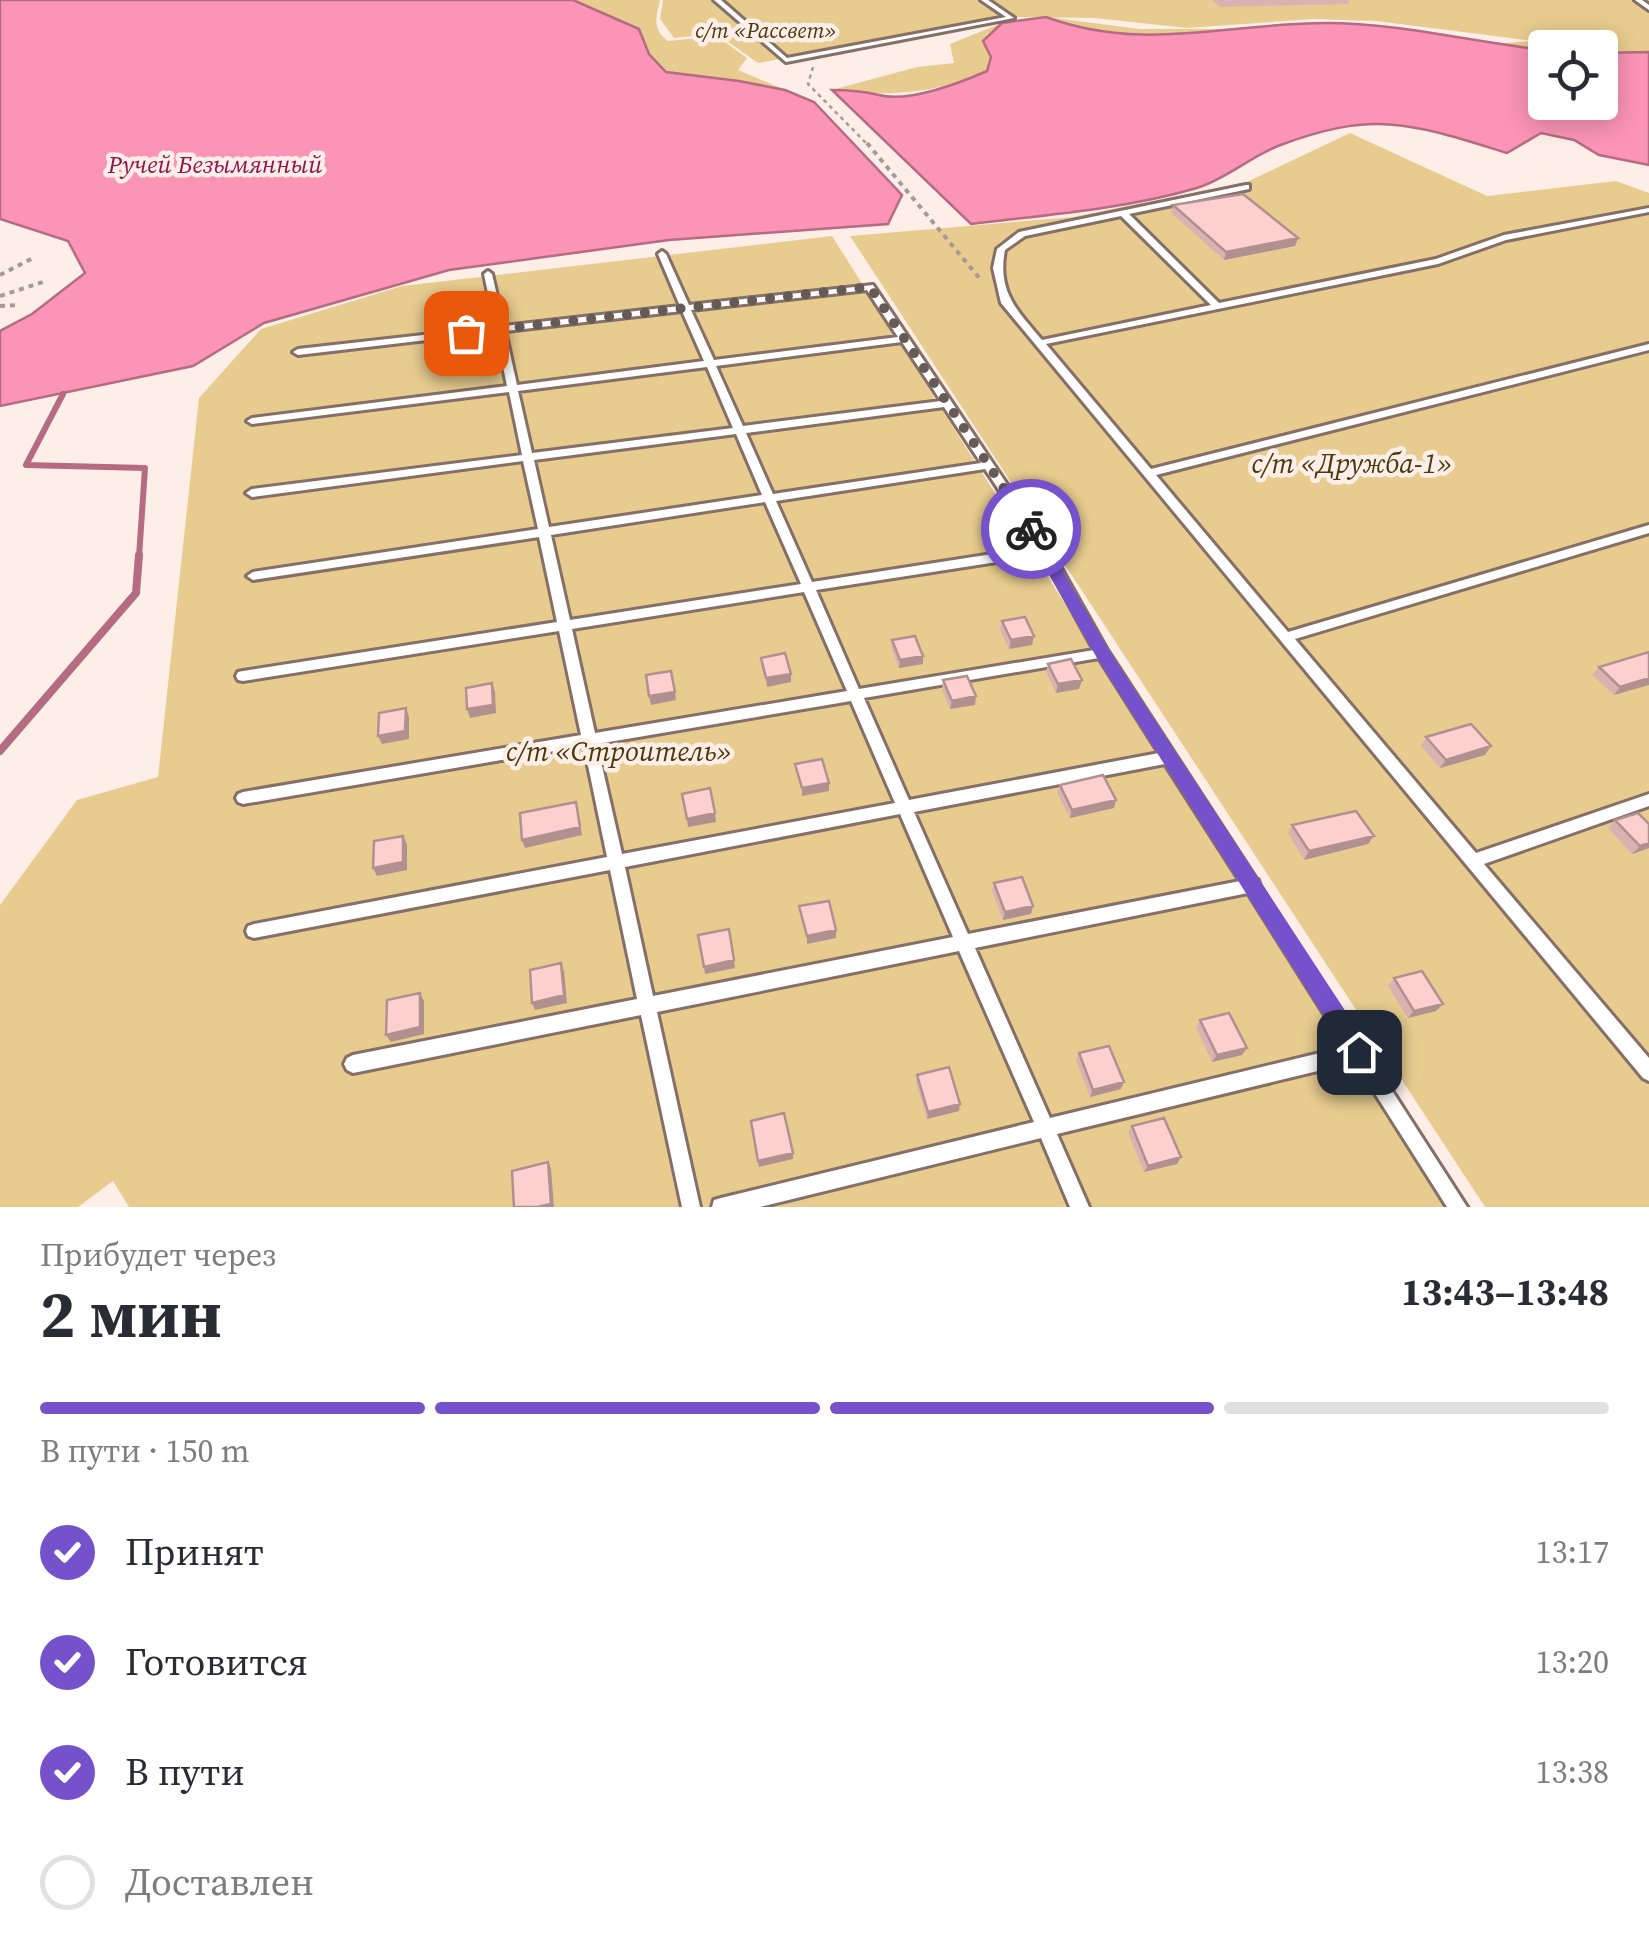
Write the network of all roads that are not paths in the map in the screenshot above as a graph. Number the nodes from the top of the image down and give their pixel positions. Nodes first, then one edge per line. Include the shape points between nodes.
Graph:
1 (717, 0) edge
2 (984, 0) edge
3 (1638, 0) edge
4 (1649, 8) edge
5 (1246, 187) dead end
6 (1649, 210) edge
7 (1123, 213) junction
8 (662, 254) dead end
9 (488, 274) dead end
10 (1217, 306) junction
11 (687, 308) junction
12 (500, 329) junction
13 (906, 339) junction
14 (1039, 343) junction
15 (1649, 347) edge
16 (298, 352) dead end
17 (712, 364) junction
18 (512, 389) junction
19 (950, 403) junction
20 (252, 421) dead end
21 (740, 430) junction
22 (527, 456) junction
23 (988, 465) junction
24 (1148, 473) junction
25 (252, 494) dead end
26 (771, 500) junction
27 (1649, 529) edge
28 (544, 530) junction
29 (1045, 550) junction
30 (253, 576) dead end
31 (809, 587) junction
32 (564, 623) junction
33 (1286, 637) junction
34 (1102, 653) junction
35 (243, 676) dead end
36 (856, 695) junction
37 (588, 737) junction
38 (1170, 757) junction
39 (243, 798) dead end
40 (1649, 800) edge
41 (905, 807) junction
42 (1473, 861) junction
43 (616, 862) junction
44 (1253, 884) junction
45 (254, 931) dead end
46 (965, 942) junction
47 (647, 1006) junction
48 (1359, 1052) junction
49 (354, 1064) dead end
50 (1649, 1072) edge
51 (1046, 1128) junction
52 (691, 1207) edge
53 (721, 1207) edge
54 (1080, 1207) edge
55 (1458, 1207) edge

1 - 2 lane via 786,60 1011,18
3 - 4 lane
5 - 7 lane
6 - 10 lane
7 - 10 lane
7 - 14 lane via 1022,234 1001,250 997,268 1006,303
8 - 11 lane
9 - 12 lane
10 - 14 lane
11 - 12 lane
11 - 13 lane via 870,287
11 - 17 lane
12 - 16 lane
12 - 18 lane
13 - 17 lane
13 - 19 lane
14 - 24 lane
15 - 24 lane
17 - 18 lane
17 - 21 lane
18 - 20 lane
18 - 22 lane
19 - 21 lane
19 - 23 lane
21 - 22 lane
21 - 26 lane
22 - 25 lane
22 - 28 lane
23 - 26 lane
23 - 29 lane
24 - 33 lane
26 - 28 lane
26 - 31 lane
27 - 33 lane
28 - 30 lane
28 - 32 lane
29 - 31 lane
29 - 34 lane
31 - 32 lane
31 - 36 lane
32 - 35 lane
32 - 37 lane
33 - 42 lane
34 - 36 lane
34 - 38 lane
36 - 37 lane
36 - 41 lane
37 - 39 lane
37 - 43 lane
38 - 41 lane
38 - 44 lane
40 - 42 lane
41 - 43 lane
41 - 46 lane
42 - 50 lane
43 - 45 lane
43 - 47 lane
44 - 46 lane
44 - 48 lane
46 - 47 lane
46 - 51 lane
47 - 49 lane
47 - 52 lane
48 - 51 lane
48 - 55 lane
51 - 53 lane
51 - 54 lane

